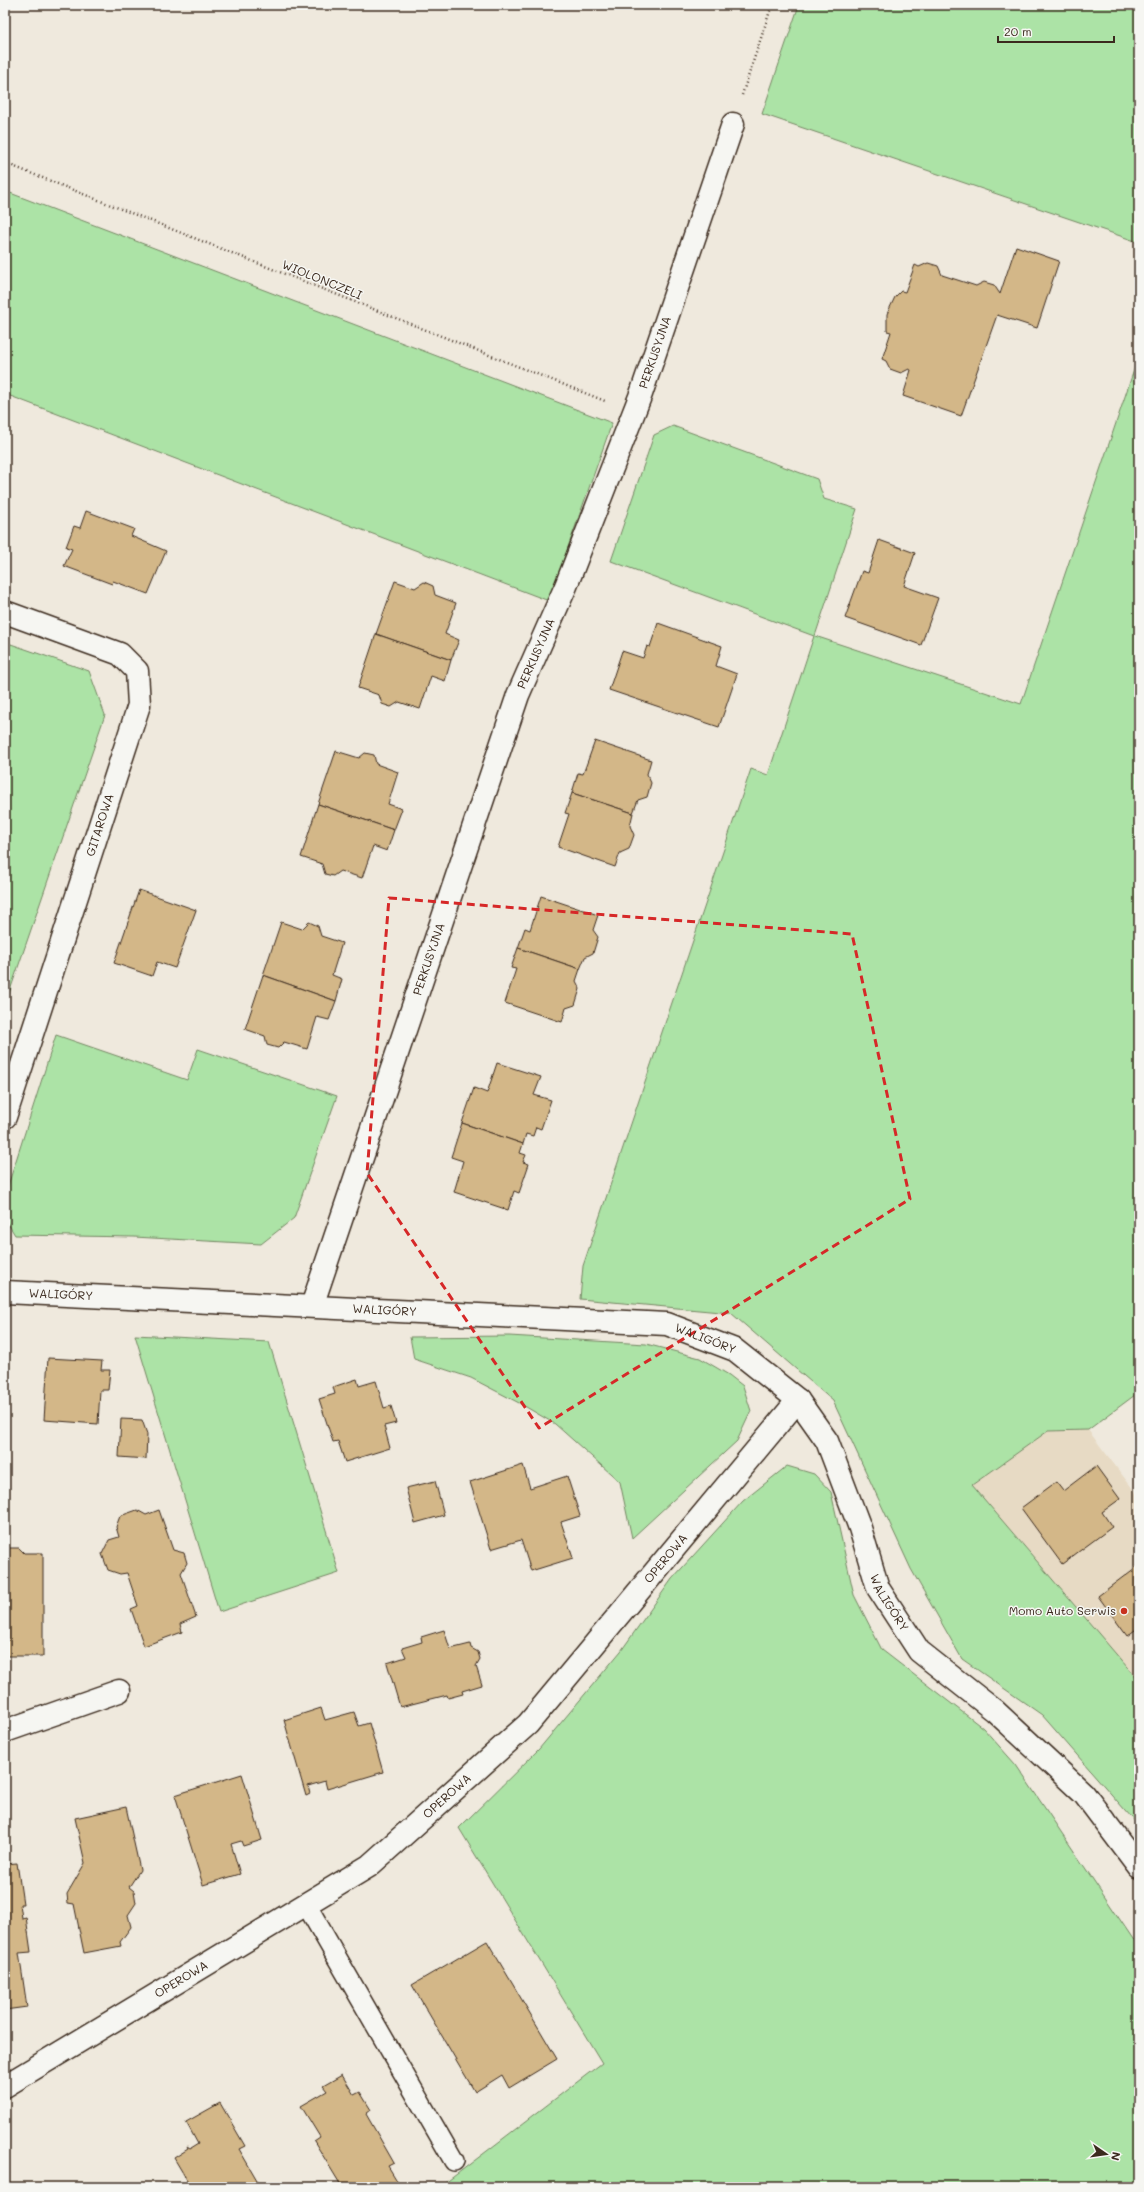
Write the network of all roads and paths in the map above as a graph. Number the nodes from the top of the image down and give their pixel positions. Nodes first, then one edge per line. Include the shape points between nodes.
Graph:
1 (772, 5) edge
2 (732, 124) joint
3 (5, 163) edge
4 (633, 412) junction
5 (5, 612) edge
6 (5, 1117) edge
7 (5, 1292) edge
8 (312, 1306) junction
9 (798, 1400) junction
10 (119, 1691) dead end
11 (5, 1731) edge
12 (1139, 1868) edge
13 (306, 1904) junction
14 (5, 2086) edge
15 (454, 2161) dead end

1 - 2 path
2 - 4 street, PERKUSYJNA
3 - 4 path, WIOLONCZELI
4 - 8 street, PERKUSYJNA via 566,586 518,695
5 - 6 street, GITAROWA via 120,654 136,671 139,705
7 - 8 street, WALIGÓRY
8 - 9 street, WALIGÓRY via 667,1324 735,1350
9 - 12 street, WALIGÓRY via 827,1441 860,1528 878,1588 919,1651 995,1711 1084,1794
9 - 13 street, OPEROWA via 528,1724 369,1866
10 - 11 street
13 - 14 street, OPEROWA
13 - 15 lane

